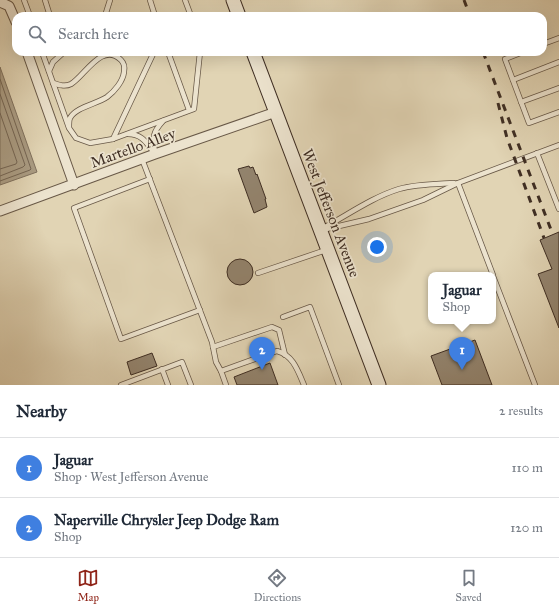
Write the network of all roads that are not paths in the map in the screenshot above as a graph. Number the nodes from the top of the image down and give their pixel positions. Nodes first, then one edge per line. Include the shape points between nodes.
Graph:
1 (24, 0) edge
2 (45, 0) edge
3 (110, 0) edge
4 (150, 0) edge
5 (185, 0) edge
6 (233, 0) edge
7 (0, 2) edge
8 (28, 12) edge
9 (49, 12) edge
10 (106, 12) edge
11 (154, 12) edge
12 (190, 12) edge
13 (238, 12) edge
14 (12, 13) edge
15 (559, 38) edge
16 (547, 42) edge
17 (28, 56) edge
18 (43, 56) edge
19 (59, 56) edge
20 (152, 56) edge
21 (169, 56) edge
22 (200, 56) edge
23 (255, 56) edge
24 (513, 56) edge
25 (559, 62) edge
26 (49, 71) junction
27 (513, 80) junction
28 (53, 83) junction
29 (559, 88) edge
30 (521, 102) junction
31 (189, 110) junction
32 (276, 112) junction
33 (559, 112) edge
34 (165, 119) junction
35 (69, 128) junction
36 (124, 134) junction
37 (113, 140) junction
38 (559, 145) edge
39 (537, 153) junction
40 (155, 154) junction
41 (142, 159) junction
42 (150, 179) junction
43 (458, 183) junction
44 (74, 185) junction
45 (559, 209) edge
46 (0, 211) edge
47 (320, 230) junction
48 (328, 250) junction
49 (492, 272) edge
50 (258, 273) dead end
51 (496, 283) edge
52 (200, 310) junction
53 (283, 318) dead end
54 (212, 347) junction
55 (285, 355) junction
56 (162, 370) junction
57 (221, 371) junction
58 (129, 384) edge
59 (121, 385) edge
60 (168, 385) edge
61 (191, 385) edge
62 (226, 385) edge
63 (304, 385) edge
64 (339, 385) edge
65 (379, 385) edge
66 (535, 385) edge

1 - 8 lane
2 - 9 lane
3 - 10 lane
4 - 11 lane
5 - 12 lane
6 - 13 street
7 - 14 street via 9,6
15 - 16 lane
17 - 44 street
18 - 26 lane
19 - 26 lane
20 - 37 lane
21 - 31 lane
22 - 31 lane via 194,108
23 - 32 street, West Jefferson Avenue
24 - 27 lane via 505,59
25 - 27 lane
26 - 28 lane
27 - 30 lane
28 - 35 lane
28 - 35 lane via 62,86 71,84 98,58 112,56 123,62 123,75 110,96 78,110 70,118
29 - 30 lane
30 - 33 lane via 529,123
31 - 34 lane
32 - 40 street, Martello Alley
32 - 47 street, West Jefferson Avenue
34 - 36 lane
34 - 40 lane via 155,129
35 - 37 lane via 76,138 90,143
36 - 37 lane
36 - 40 lane via 136,134
38 - 39 lane
39 - 43 lane
39 - 45 lane
40 - 41 street, Martello Alley
41 - 42 lane
41 - 44 street, Martello Alley
42 - 52 lane
42 - 52 lane via 74,208 121,339
43 - 47 lane via 423,200 370,220
43 - 47 lane via 400,189 364,205
43 - 49 lane
44 - 46 street, Martello Alley
47 - 48 street, West Jefferson Avenue
48 - 50 lane
48 - 65 street, West Jefferson Avenue
51 - 66 lane
52 - 54 lane
53 - 64 lane via 310,307
54 - 55 lane via 272,327 279,330
54 - 57 lane
55 - 57 lane via 277,351 272,352
55 - 63 lane via 297,366
56 - 58 lane
56 - 60 lane
56 - 61 lane via 182,362
57 - 62 lane
58 - 59 lane

